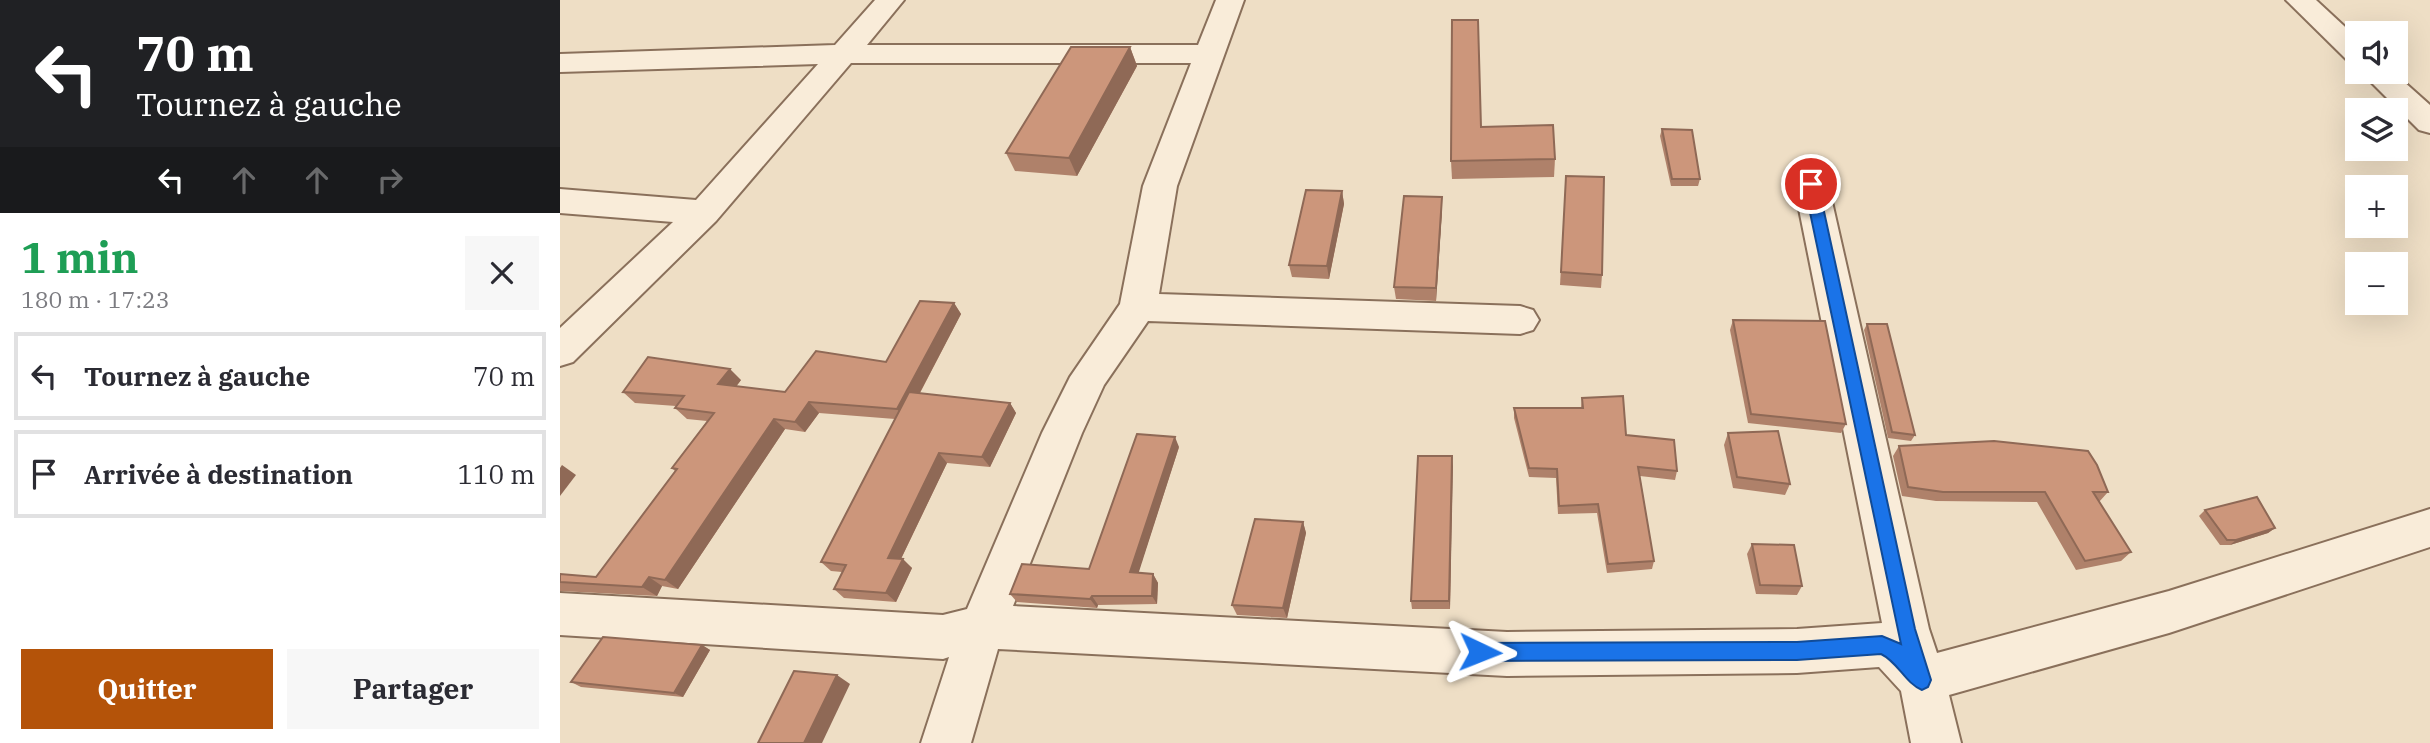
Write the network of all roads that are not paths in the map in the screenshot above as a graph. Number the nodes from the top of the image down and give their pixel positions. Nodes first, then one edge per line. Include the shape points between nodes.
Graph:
1 (890, 0) edge
2 (1230, 0) edge
3 (2301, 0) edge
4 (2345, 42) edge
5 (840, 54) junction
6 (1209, 54) junction
7 (560, 63) edge
8 (2389, 84) edge
9 (2430, 123) edge
10 (1811, 184) dead end
11 (560, 201) edge
12 (704, 213) junction
13 (1138, 307) junction
14 (1520, 320) dead end
15 (560, 351) edge
16 (2430, 528) edge
17 (560, 614) edge
18 (982, 626) junction
19 (1922, 680) junction
20 (946, 743) edge
21 (1936, 743) edge

1 - 5 street
2 - 6 street
3 - 4 street
5 - 6 street
5 - 7 street
5 - 12 street
6 - 13 street via 1160,186
8 - 9 street
10 - 19 street via 1906,629
11 - 12 street
12 - 15 street
13 - 14 street
13 - 18 street via 1089,377
16 - 19 street via 2169,612
17 - 18 street via 943,637
18 - 19 street via 1507,654 1797,651 1882,645 1898,653
18 - 20 street
19 - 21 street

